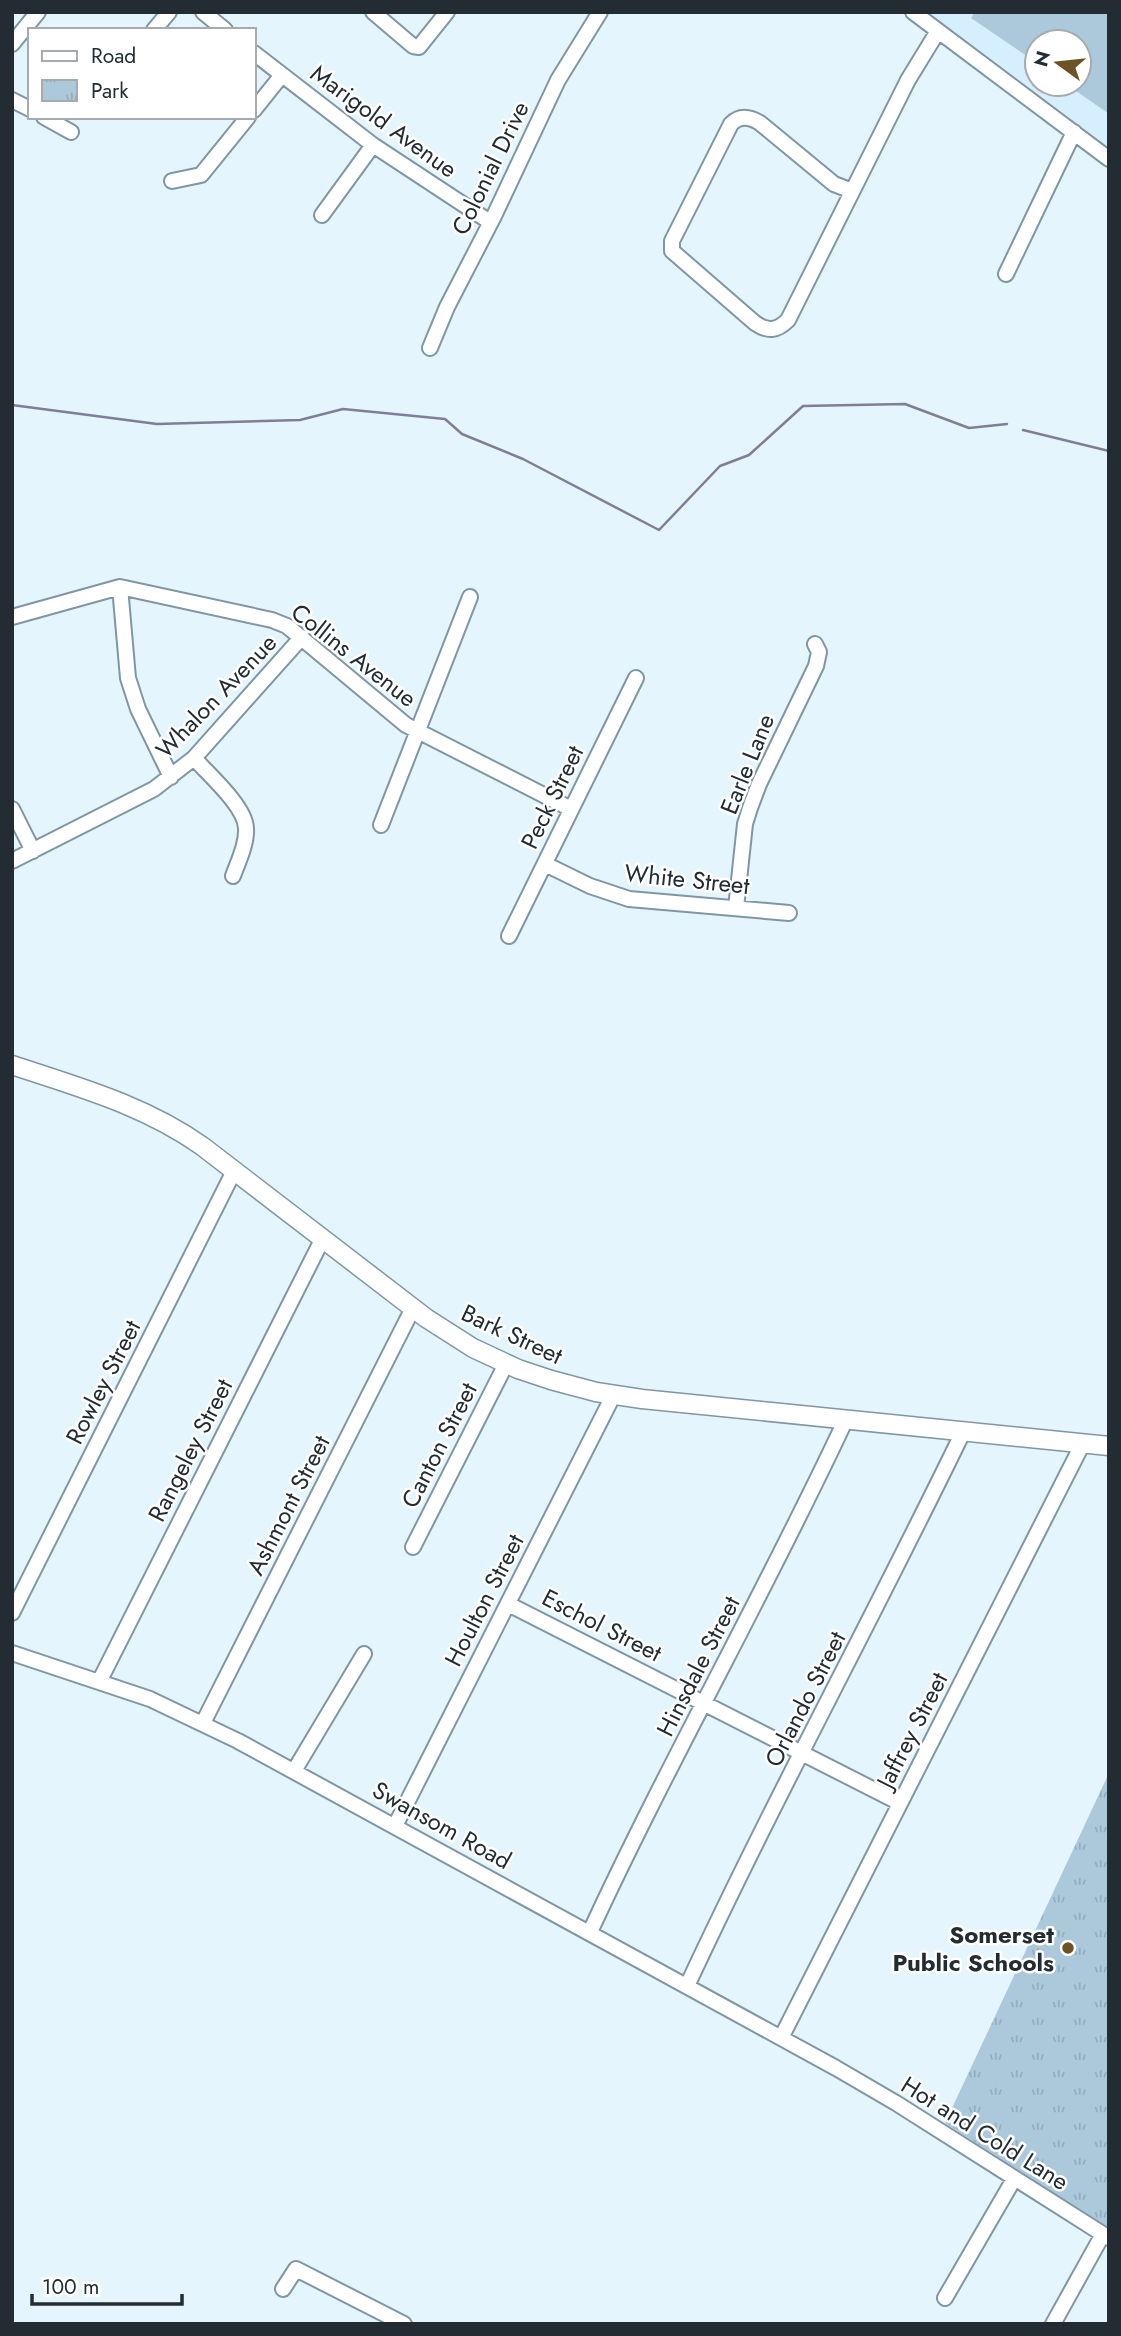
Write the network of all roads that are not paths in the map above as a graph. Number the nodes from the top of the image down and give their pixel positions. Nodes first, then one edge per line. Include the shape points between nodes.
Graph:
1 (38, 12) edge
2 (169, 12) edge
3 (203, 12) edge
4 (373, 12) edge
5 (447, 12) edge
6 (600, 12) edge
7 (914, 13) edge
8 (156, 28) edge
9 (223, 28) edge
10 (938, 31) junction
11 (14, 37) edge
12 (256, 55) edge
13 (282, 75) junction
14 (12, 100) edge
15 (28, 108) edge
16 (256, 108) edge
17 (48, 119) edge
18 (246, 119) edge
19 (71, 132) dead end
20 (1074, 132) junction
21 (373, 145) junction
22 (1109, 159) edge
23 (172, 181) dead end
24 (852, 191) junction
25 (322, 215) dead end
26 (491, 222) junction
27 (1006, 274) dead end
28 (430, 348) dead end
29 (120, 587) junction
30 (470, 597) dead end
31 (12, 617) edge
32 (302, 637) junction
33 (816, 644) dead end
34 (636, 678) dead end
35 (418, 732) junction
36 (194, 758) junction
37 (171, 777) junction
38 (12, 809) edge
39 (571, 809) junction
40 (382, 825) dead end
41 (33, 851) junction
42 (12, 861) edge
43 (545, 864) junction
44 (233, 876) dead end
45 (736, 908) junction
46 (789, 913) dead end
47 (509, 936) dead end
48 (12, 1065) edge
49 (234, 1171) junction
50 (322, 1240) junction
51 (412, 1308) junction
52 (506, 1364) junction
53 (613, 1396) junction
54 (846, 1419) junction
55 (963, 1432) junction
56 (1083, 1443) junction
57 (1109, 1446) edge
58 (413, 1547) dead end
59 (508, 1604) junction
60 (12, 1613) edge
61 (12, 1653) edge
62 (364, 1654) dead end
63 (99, 1682) junction
64 (704, 1702) junction
65 (203, 1723) junction
66 (802, 1754) junction
67 (295, 1771) junction
68 (900, 1803) junction
69 (395, 1826) junction
70 (590, 1932) junction
71 (687, 1986) junction
72 (781, 2038) junction
73 (836, 2068) joint
74 (1014, 2179) junction
75 (1106, 2236) edge
76 (283, 2288) dead end
77 (945, 2298) dead end
78 (404, 2324) edge
79 (1053, 2324) edge

1 - 11 street
2 - 8 street
3 - 9 street
4 - 5 street via 419,47
6 - 26 street, Colonial Drive via 558,80
7 - 10 street
10 - 20 street
10 - 24 street
12 - 13 street, Marigold Avenue
13 - 16 street
13 - 21 street, Marigold Avenue
14 - 15 street
17 - 19 street
18 - 23 street via 201,175
20 - 22 street
20 - 27 street
21 - 25 street
21 - 26 street, Marigold Avenue
24 - 24 street via 780,328 762,328 672,251 672,240 735,119 745,117 760,123 834,184
26 - 28 street, Colonial Drive
29 - 31 street, Collins Avenue
29 - 32 street, Collins Avenue via 272,620
29 - 37 street via 128,678
30 - 35 street
32 - 35 street, Collins Avenue
32 - 36 street, Whalon Avenue
33 - 45 street, Earle Lane via 816,666 745,824
34 - 39 street, Peck Street
35 - 39 street, Collins Avenue
35 - 40 street
36 - 37 street, Whalon Avenue
36 - 44 street via 243,816 246,829
37 - 41 street, Whalon Avenue
38 - 41 street
39 - 43 street, Peck Street
41 - 42 street, Whalon Avenue
43 - 45 street, White Street via 629,899
43 - 47 street, Peck Street
45 - 46 street, White Street
48 - 49 main road, Bark Street via 156,1117
49 - 50 main road, Bark Street
49 - 60 street, Rowley Street
50 - 51 main road, Bark Street
50 - 63 street, Rangeley Street
51 - 52 main road, Bark Street
51 - 65 street, Ashmont Street
52 - 53 main road, Bark Street
52 - 58 street, Canton Street
53 - 54 main road, Bark Street
53 - 59 street, Houlton Street
54 - 55 main road, Bark Street
54 - 64 street, Hinsdale Street
55 - 56 main road, Bark Street
55 - 66 street, Orlando Street
56 - 57 main road, Bark Street
56 - 68 street, Jaffrey Street
59 - 64 street, Eschol Street
59 - 69 street, Houlton Street
61 - 63 street, Swansom Road
62 - 67 street
63 - 65 street, Swansom Road
64 - 66 street, Eschol Street
64 - 70 street, Hinsdale Street
65 - 67 street, Swansom Road
66 - 68 street, Eschol Street
66 - 71 street, Orlando Street
67 - 69 street, Swansom Road
68 - 72 street, Jaffrey Street
69 - 70 street, Swansom Road
70 - 71 street, Swansom Road
71 - 72 street, Swansom Road
72 - 73 street, Swansom Road
73 - 74 street, Hot and Cold Lane
74 - 75 street, Hot and Cold Lane
74 - 77 street
75 - 79 street
76 - 78 street via 296,2269

